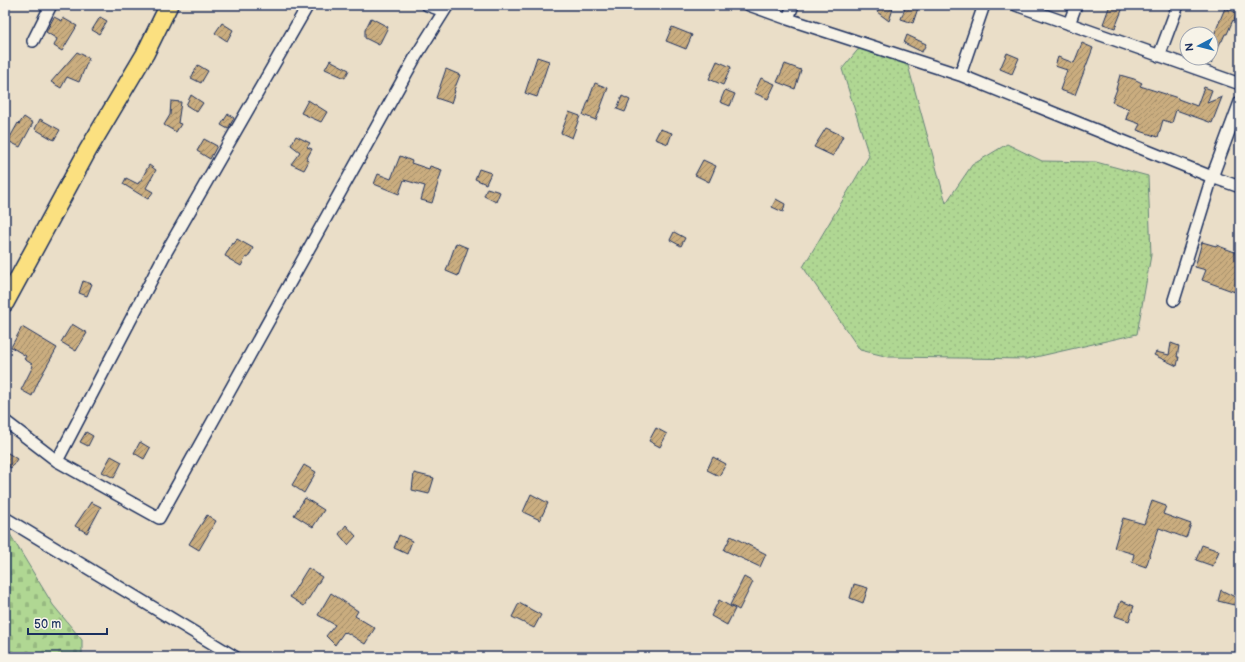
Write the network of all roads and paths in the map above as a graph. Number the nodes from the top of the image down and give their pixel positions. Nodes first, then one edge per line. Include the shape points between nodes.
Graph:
1 (52, 5) edge
2 (169, 5) edge
3 (308, 5) edge
4 (427, 5) edge
5 (749, 5) edge
6 (793, 5) edge
7 (984, 5) edge
8 (1016, 5) edge
9 (1076, 5) edge
10 (1178, 5) edge
11 (446, 8) edge
12 (788, 19) junction
13 (1069, 24) junction
14 (33, 41) dead end
15 (1159, 56) junction
16 (960, 75) junction
17 (1240, 84) edge
18 (1240, 102) edge
19 (1212, 177) junction
20 (1240, 187) edge
21 (1174, 300) dead end
22 (5, 303) edge
23 (5, 421) edge
24 (57, 462) junction
25 (5, 518) edge
26 (235, 657) edge

1 - 14 street
2 - 22 main road via 145,54 88,150
3 - 24 street via 165,254
4 - 11 street
5 - 12 street
6 - 12 street
7 - 16 street
8 - 13 street
9 - 13 street
10 - 15 street
11 - 24 street via 412,63 159,518
12 - 16 street
13 - 15 street
15 - 17 street
16 - 19 street
18 - 19 street
19 - 20 street
19 - 21 street
23 - 24 street
25 - 26 street

